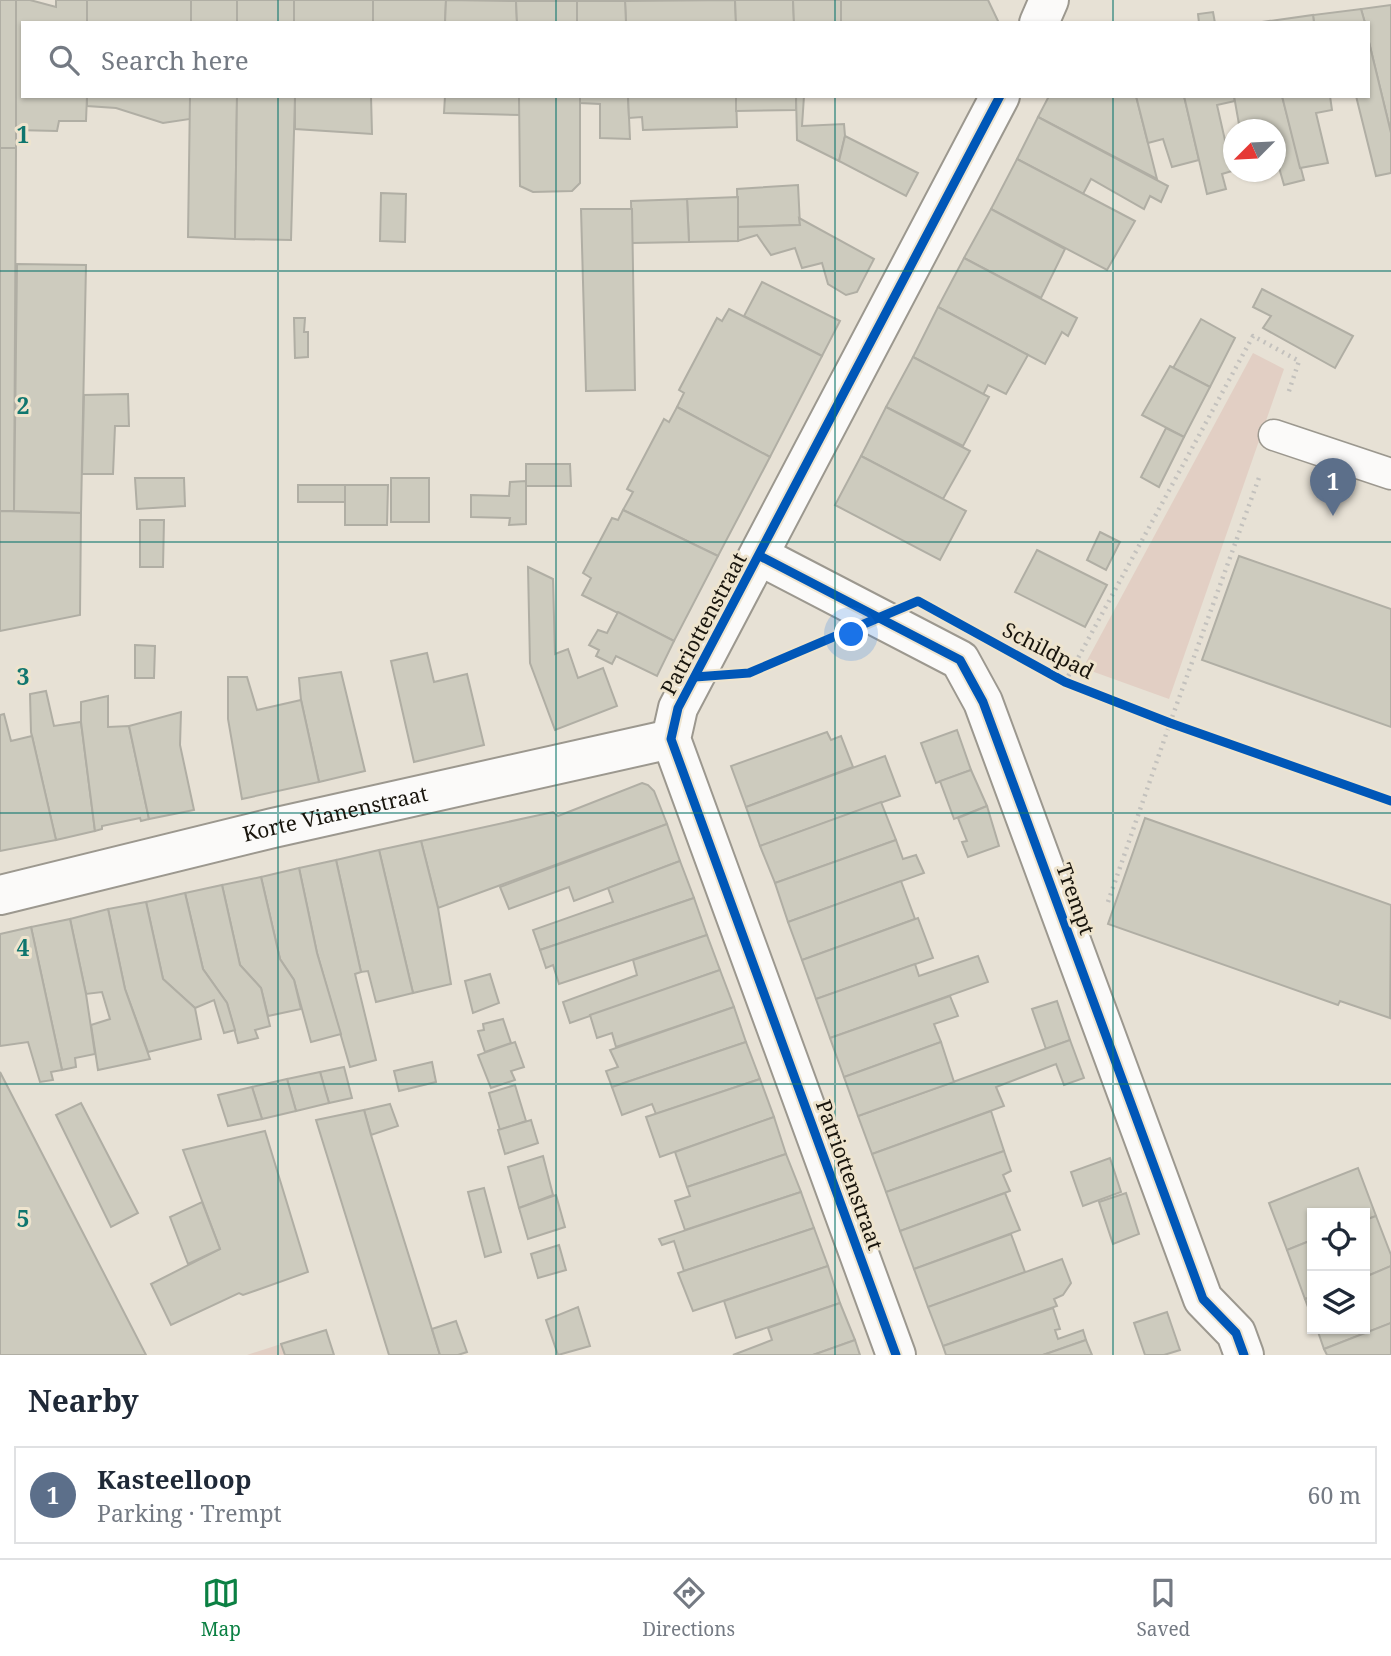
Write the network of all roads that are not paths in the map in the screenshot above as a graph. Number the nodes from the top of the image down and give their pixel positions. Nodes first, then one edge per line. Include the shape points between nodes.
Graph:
1 (1049, 0) edge
2 (1040, 21) edge
3 (999, 98) edge
4 (1274, 435) road end
5 (1391, 474) edge
6 (760, 556) junction
7 (671, 739) junction
8 (0, 895) edge
9 (895, 1355) edge
10 (1244, 1355) edge

1 - 2 street
3 - 6 street, Patriottenstraat
4 - 5 lane
6 - 7 street, Patriottenstraat via 678,709
6 - 10 street, Trempt via 960,660 983,702 1203,1299 1236,1333
7 - 8 street, Korte Vianenstraat via 272,828
7 - 9 street, Patriottenstraat

